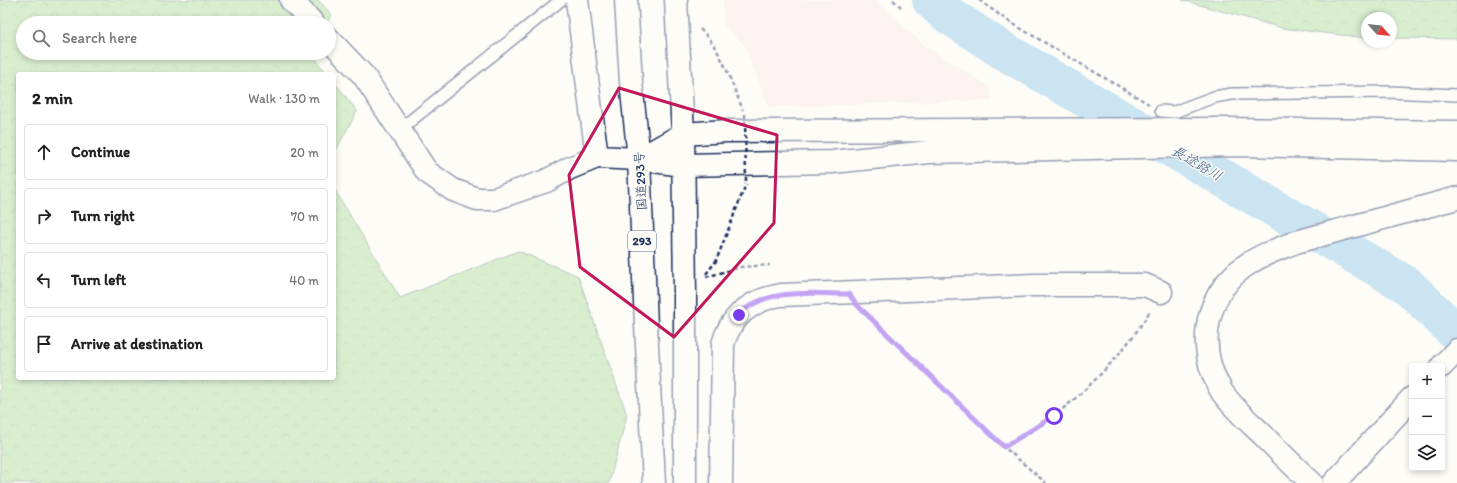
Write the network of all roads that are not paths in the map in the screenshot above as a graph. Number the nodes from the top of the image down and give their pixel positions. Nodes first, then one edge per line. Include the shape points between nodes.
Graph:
1 (290, 0) edge
2 (562, 0) edge
3 (577, 0) edge
4 (626, 0) edge
5 (676, 0) edge
6 (306, 16) edge
7 (336, 46) edge
8 (1457, 95) edge
9 (1161, 111) road end
10 (399, 130) junction
11 (1457, 132) edge
12 (683, 134) junction
13 (1235, 137) junction
14 (1457, 150) edge
15 (598, 157) junction
16 (639, 158) junction
17 (683, 166) junction
18 (1457, 198) edge
19 (1161, 292) road end
20 (1411, 399) edge
21 (654, 483) edge
22 (685, 483) edge
23 (722, 483) edge
24 (1312, 483) edge
25 (1334, 483) edge

1 - 6 main road
2 - 10 lane
3 - 15 main road
4 - 16 main road, 国道293号 / 293
5 - 12 main road
7 - 10 main road via 364,76
8 - 9 lane via 1388,92 1232,94 1214,97 1174,112
10 - 15 main road via 427,172 453,190 477,199 494,199 516,192
11 - 13 main road
12 - 13 main road via 734,131 1079,129
12 - 16 main road
12 - 17 main road
13 - 14 main road
13 - 17 main road via 1091,148 930,152 832,162
15 - 16 main road
16 - 17 main road
16 - 21 main road, 国道293号 / 293
17 - 22 main road
18 - 24 main road via 1296,242 1270,252 1251,262 1235,275 1222,289 1212,306 1207,323 1208,356 1212,373 1223,393 1236,409
19 - 23 main road via 1145,285 1034,285 767,297 745,308 726,331 721,362
20 - 25 main road

